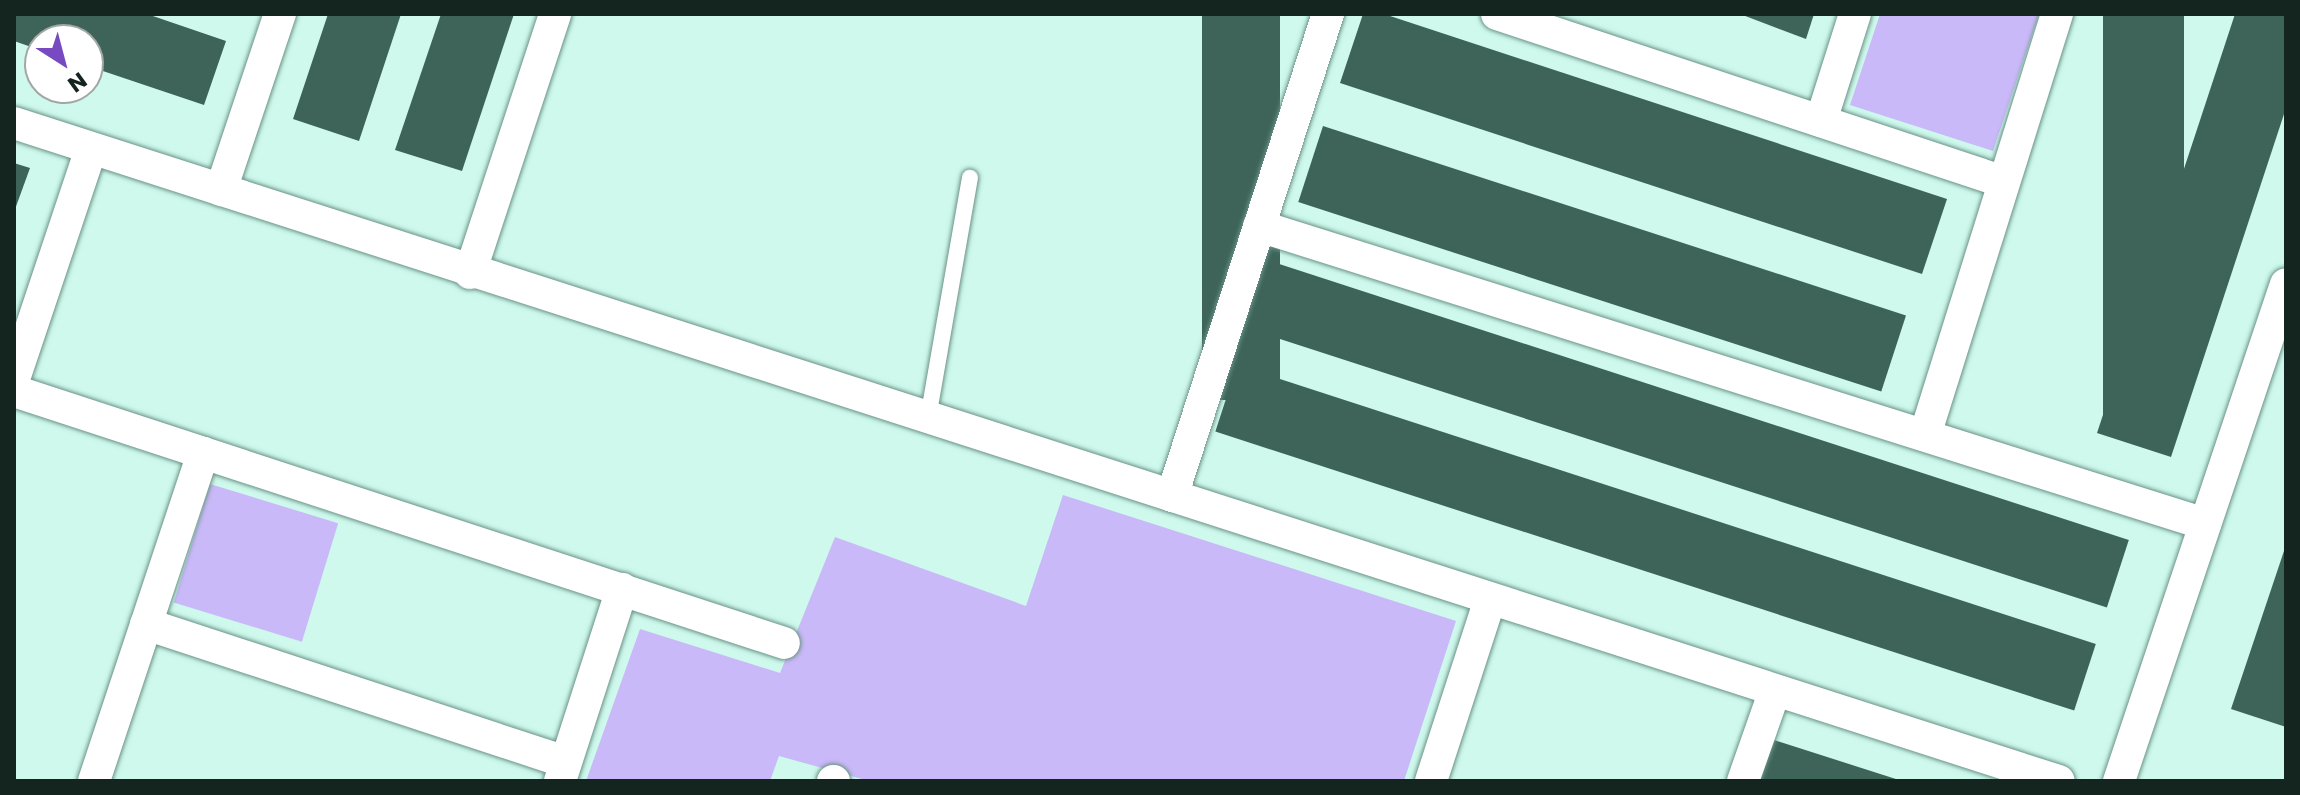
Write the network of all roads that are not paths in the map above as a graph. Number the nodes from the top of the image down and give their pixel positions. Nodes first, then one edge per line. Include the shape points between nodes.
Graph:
1 (280, 14) edge
2 (555, 14) edge
3 (1328, 14) edge
4 (1497, 14) edge
5 (1855, 14) edge
6 (2057, 14) edge
7 (1566, 24) edge
8 (1821, 121) junction
9 (14, 123) edge
10 (91, 149) junction
11 (970, 178) dead end
12 (2004, 182) junction
13 (221, 190) junction
14 (1259, 226) junction
15 (470, 273) junction
16 (2286, 284) edge
17 (14, 379) edge
18 (14, 391) edge
19 (928, 418) junction
20 (1926, 432) junction
21 (203, 453) junction
22 (1172, 496) junction
23 (2205, 524) junction
24 (622, 589) junction
25 (1489, 603) junction
26 (146, 624) junction
27 (784, 643) dead end
28 (1774, 693) junction
29 (562, 771) edge
30 (94, 781) edge
31 (1431, 781) edge
32 (1743, 781) edge
33 (2059, 781) edge
34 (2119, 781) edge

1 - 13 street
2 - 15 street
3 - 14 street
4 - 7 street
5 - 8 street
6 - 12 street
7 - 8 street
8 - 12 street
9 - 10 street
10 - 13 street
10 - 17 street
11 - 19 lane
12 - 20 street
13 - 15 street
14 - 20 street
14 - 22 street
15 - 19 street
16 - 23 street
18 - 21 street
19 - 22 street
20 - 23 street
21 - 24 street
21 - 26 street
22 - 25 street
23 - 34 street
24 - 27 street
24 - 29 street
25 - 28 street
25 - 31 street
26 - 29 street
26 - 30 street
28 - 32 street
28 - 33 street

